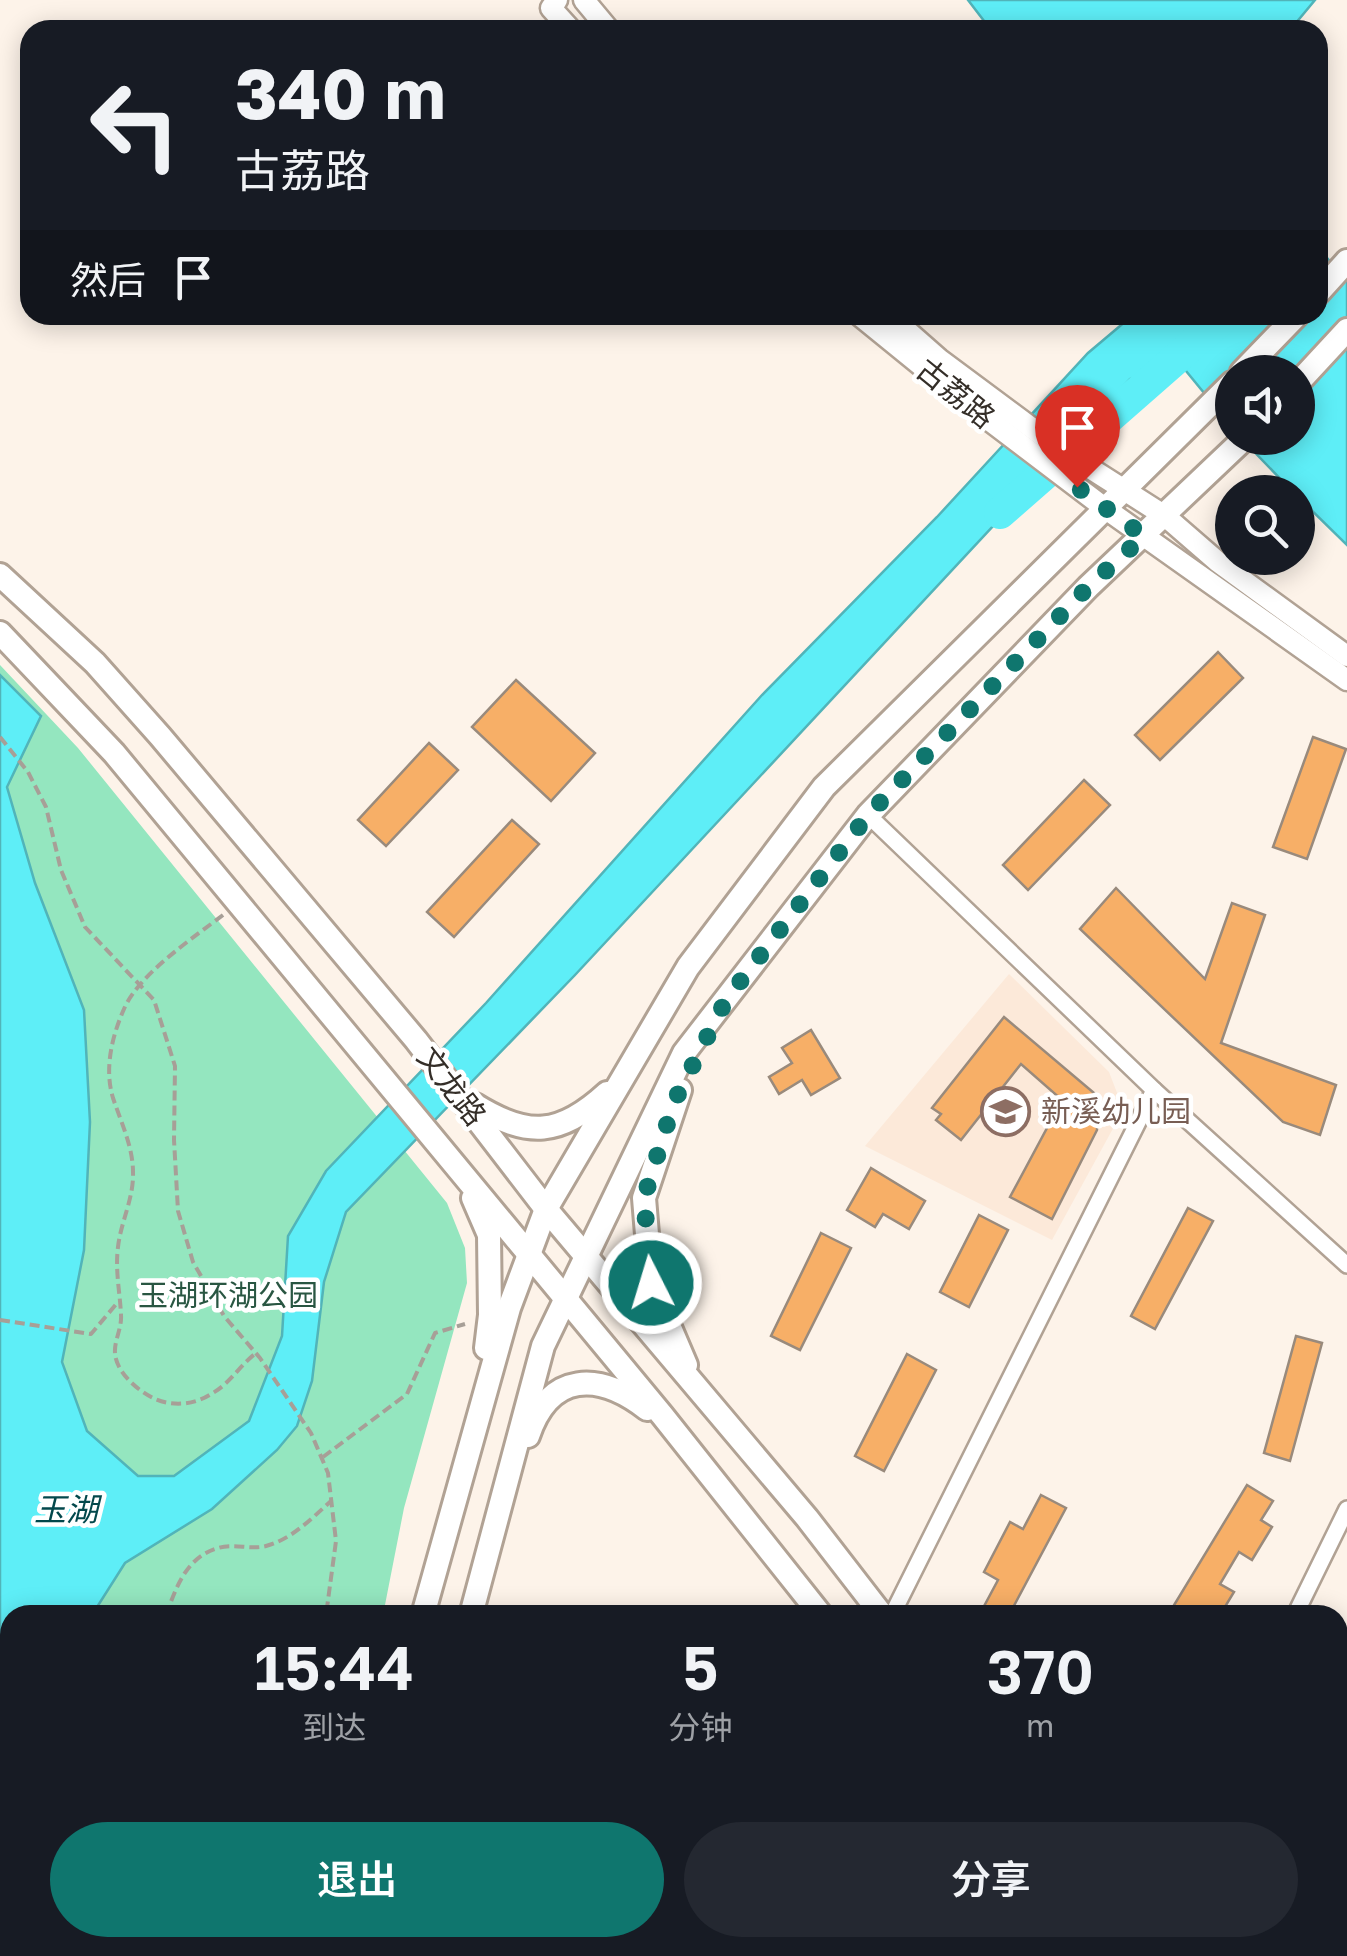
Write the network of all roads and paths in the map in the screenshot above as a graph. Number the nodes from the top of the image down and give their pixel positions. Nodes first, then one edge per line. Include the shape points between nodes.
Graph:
1 (558, 0) edge
2 (584, 0) edge
3 (562, 20) edge
4 (600, 20) edge
5 (1346, 262) edge
6 (1328, 282) edge
7 (871, 325) edge
8 (900, 325) edge
9 (1287, 325) edge
10 (1347, 330) edge
11 (1258, 355) edge
12 (1315, 365) edge
13 (1215, 401) edge
14 (1228, 455) edge
15 (1126, 488) junction
16 (1106, 510) junction
17 (1165, 516) junction
18 (1144, 536) junction
19 (0, 576) edge
20 (0, 633) edge
21 (1347, 656) edge
22 (1347, 680) edge
23 (0, 737) edge
24 (868, 815) junction
25 (223, 915) dead end
26 (140, 984) junction
27 (726, 1000) junction
28 (621, 1081) junction
29 (1154, 1090) junction
30 (461, 1096) junction
31 (464, 1176) junction
32 (546, 1209) junction
33 (530, 1256) junction
34 (584, 1256) junction
35 (1347, 1265) edge
36 (566, 1299) junction
37 (118, 1302) junction
38 (0, 1320) edge
39 (465, 1324) dead end
40 (258, 1356) junction
41 (696, 1386) junction
42 (673, 1428) junction
43 (472, 1442) junction
44 (323, 1458) junction
45 (331, 1501) junction
46 (1347, 1509) edge
47 (485, 1562) junction
48 (170, 1605) edge
49 (327, 1605) edge
50 (425, 1605) edge
51 (474, 1605) edge
52 (813, 1605) edge
53 (874, 1605) edge
54 (897, 1605) edge
55 (1300, 1605) edge

1 - 3 street via 551,8
2 - 4 street
5 - 6 main road
7 - 16 street, 古荔路
8 - 15 street, 古荔路 via 1060,449
9 - 11 main road
10 - 12 main road
13 - 15 main road
14 - 17 main road
15 - 16 main road
15 - 17 street, 古荔路
16 - 18 street, 古荔路
16 - 28 main road via 824,786 688,967
17 - 18 main road
17 - 21 street, 古荔路
18 - 22 street, 古荔路
18 - 24 main road
19 - 30 main road, 文龙路 via 160,736
20 - 31 main road, 文龙路 via 114,753
23 - 26 path via 46,807 61,870 85,926
24 - 27 main road
24 - 29 street
25 - 26 path
26 - 37 path via 126,1003 110,1062 134,1169 118,1244
26 - 40 path via 154,1000 175,1066 178,1211 194,1262 224,1316
27 - 34 main road via 684,1053
27 - 41 main road via 674,1102 644,1198 651,1283
28 - 30 main road via 587,1111 558,1125 530,1128 504,1123
28 - 32 main road
29 - 35 street
29 - 54 street
30 - 32 main road, 文龙路
31 - 33 main road, 文龙路
31 - 43 main road via 488,1234 490,1314
32 - 33 main road
32 - 34 main road, 文龙路
33 - 36 main road, 文龙路
33 - 43 main road
34 - 36 main road
34 - 41 main road, 文龙路
36 - 42 main road, 文龙路
36 - 47 main road via 544,1346
37 - 38 path via 91,1334
37 - 40 path via 114,1354 124,1376 153,1398 172,1404 210,1396
39 - 44 path via 434,1334 407,1394
40 - 44 path
41 - 53 main road, 文龙路
42 - 47 main road via 604,1383 560,1389 532,1424
42 - 52 main road, 文龙路
43 - 50 main road
44 - 45 path
45 - 48 path via 294,1534 263,1547 218,1548 195,1560
45 - 49 path via 336,1541
46 - 55 street
47 - 51 main road

